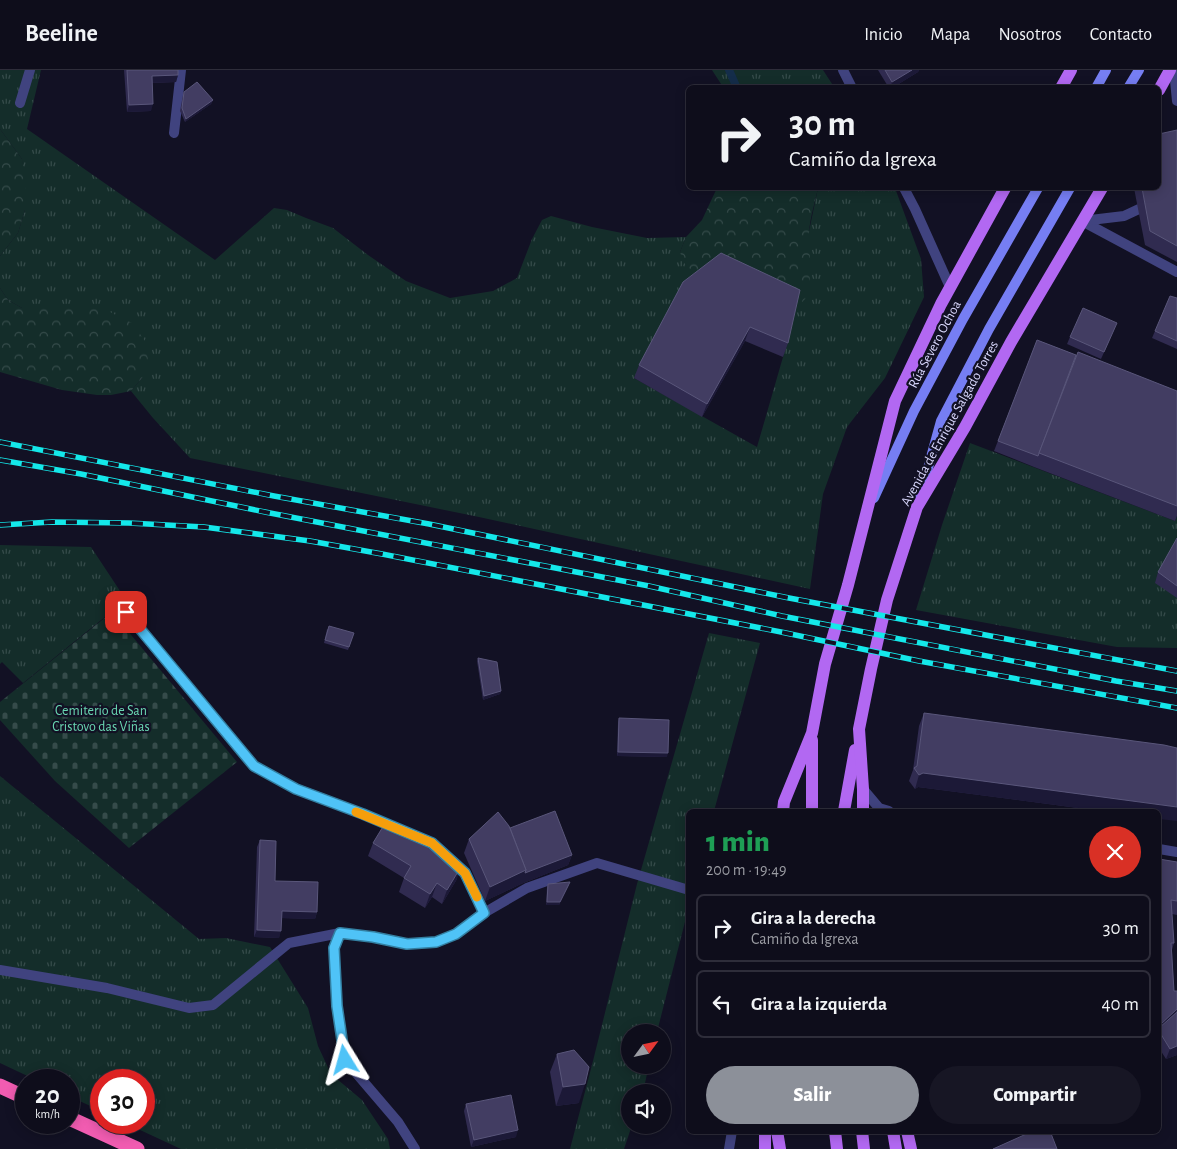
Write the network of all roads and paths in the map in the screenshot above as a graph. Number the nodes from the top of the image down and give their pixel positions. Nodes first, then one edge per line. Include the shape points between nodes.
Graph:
1 (30, 70) edge
2 (182, 70) edge
3 (843, 70) edge
4 (1071, 70) edge
5 (1106, 70) edge
6 (1139, 70) edge
7 (1172, 70) edge
8 (850, 85) edge
9 (1063, 85) edge
10 (1098, 85) edge
11 (1130, 85) edge
12 (1161, 87) edge
13 (1177, 101) edge
14 (20, 103) dead end
15 (174, 133) dead end
16 (905, 190) edge
17 (1004, 190) edge
18 (1037, 190) edge
19 (1069, 190) edge
20 (1101, 190) edge
21 (1139, 209) dead end
22 (1082, 221) junction
23 (1177, 272) edge
24 (950, 287) junction
25 (917, 507) junction
26 (865, 518) junction
27 (126, 612) dead end
28 (859, 729) junction
29 (812, 733) junction
30 (863, 790) junction
31 (782, 809) edge
32 (812, 809) edge
33 (844, 809) edge
34 (863, 809) edge
35 (882, 809) edge
36 (1161, 849) edge
37 (1177, 852) edge
38 (686, 889) edge
39 (484, 913) junction
40 (340, 933) junction
41 (0, 970) edge
42 (0, 1086) edge
43 (15, 1093) edge
44 (80, 1123) edge
45 (732, 1134) edge
46 (765, 1134) edge
47 (778, 1134) edge
48 (835, 1134) edge
49 (862, 1134) edge
50 (894, 1134) edge
51 (908, 1134) edge
52 (136, 1149) edge
53 (415, 1149) edge
54 (729, 1149) edge
55 (765, 1149) edge
56 (780, 1149) edge
57 (837, 1149) edge
58 (864, 1149) edge
59 (896, 1149) edge
60 (911, 1149) edge

1 - 14 street
2 - 15 street
3 - 8 street
4 - 9 main road
5 - 10 main road
6 - 11 main road
7 - 12 main road
7 - 13 street
16 - 24 street
17 - 24 main road
18 - 26 main road, Rúa Severo Ochoa via 918,403
19 - 25 main road via 941,420
20 - 22 main road, Avenida de Enrique Salgado Torres
21 - 22 street via 1124,216
22 - 23 street
22 - 25 main road, Avenida de Enrique Salgado Torres
24 - 26 main road via 895,401
25 - 28 main road, Avenida de Enrique Salgado Torres via 887,600
26 - 29 main road via 825,664
27 - 39 street via 254,766 296,789 432,843 465,873
28 - 30 main road, Avenida de Enrique Salgado Torres
28 - 33 main road
29 - 31 main road
29 - 32 main road
30 - 34 main road, Avenida de Enrique Salgado Torres
30 - 35 street
36 - 37 street
38 - 39 street via 597,863 527,888
39 - 40 street via 456,934 436,942 407,944
40 - 41 street via 289,943 213,1005 189,1008 107,988
40 - 53 street via 334,948 337,1006 345,1060 398,1122
42 - 43 highway
44 - 52 highway
45 - 54 street
46 - 55 main road
47 - 56 main road
48 - 57 main road
49 - 58 main road
50 - 59 main road
51 - 60 main road

